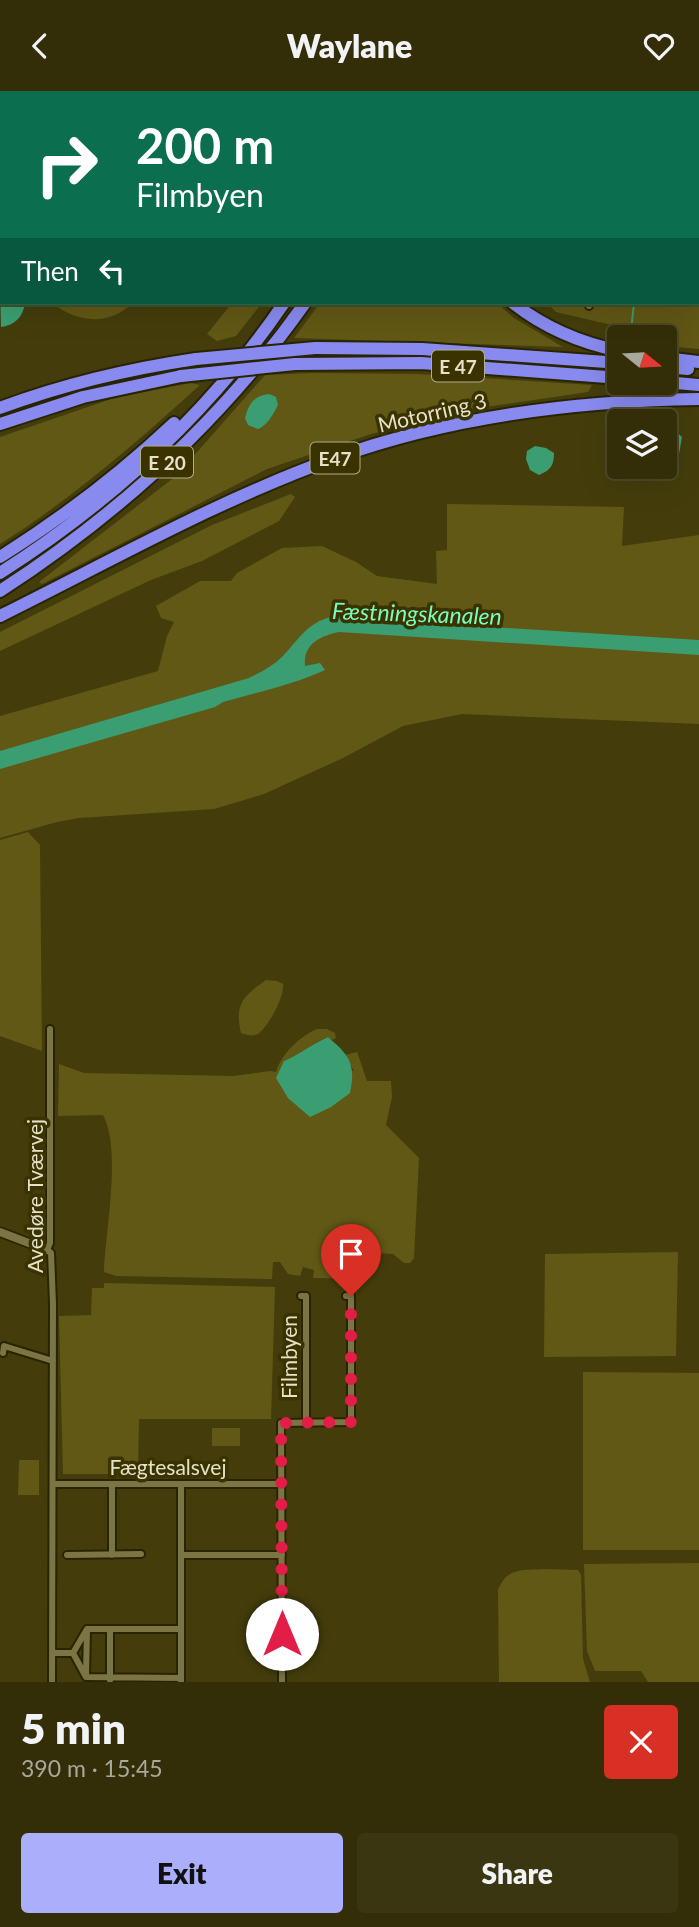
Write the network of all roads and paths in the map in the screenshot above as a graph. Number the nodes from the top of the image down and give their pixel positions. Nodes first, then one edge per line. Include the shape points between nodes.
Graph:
1 (282, 305) edge
2 (303, 305) edge
3 (516, 305) edge
4 (607, 347) edge
5 (677, 359) edge
6 (607, 362) edge
7 (699, 362) edge
8 (677, 368) edge
9 (699, 369) edge
10 (607, 377) edge
11 (677, 383) edge
12 (699, 385) edge
13 (218, 386) junction
14 (699, 399) edge
15 (0, 408) edge
16 (0, 424) edge
17 (0, 557) edge
18 (0, 573) edge
19 (0, 591) edge
20 (0, 615) edge
21 (50, 1030) dead end
22 (0, 1232) edge
23 (47, 1249) junction
24 (301, 1296) dead end
25 (346, 1296) dead end
26 (3, 1353) dead end
27 (53, 1361) junction
28 (306, 1423) junction
29 (53, 1484) junction
30 (112, 1484) junction
31 (181, 1484) junction
32 (282, 1484) junction
33 (141, 1554) dead end
34 (67, 1555) dead end
35 (112, 1555) junction
36 (181, 1555) junction
37 (282, 1555) junction
38 (87, 1629) junction
39 (110, 1629) junction
40 (181, 1629) junction
41 (52, 1653) junction
42 (73, 1653) junction
43 (86, 1677) junction
44 (110, 1680) edge
45 (181, 1680) edge
46 (52, 1682) edge
47 (282, 1682) edge

1 - 13 highway, E 20
2 - 19 highway, E 20 via 239,387 175,455 90,529
3 - 4 highway via 572,338
5 - 7 highway
6 - 15 highway, E 47, bridge via 422,349 315,348 132,370
8 - 9 highway
10 - 16 highway, E 47, bridge via 421,363 295,364 181,376 83,397
11 - 12 highway
13 - 17 highway via 85,499
13 - 18 highway, E 20 via 118,487
14 - 20 highway, Motorring 3 / E47 via 567,406 471,421 383,443 225,503
21 - 23 street, Avedøre Tværvej
22 - 23 street
23 - 27 street, Avedøre Tværvej via 51,1253
24 - 28 street, Filmbyen via 306,1296
25 - 28 street, Filmbyen via 351,1296 351,1422
26 - 27 street via 4,1346
27 - 29 street, Avedøre Tværvej
28 - 32 street, Filmbyen via 281,1423
29 - 30 street, Fægtesalsvej
29 - 41 street, Avedøre Tværvej
30 - 31 street, Fægtesalsvej
30 - 35 street
31 - 32 street, Fægtesalsvej
31 - 36 street
32 - 37 street, Filmbyen
33 - 35 street
34 - 35 street
36 - 37 street
36 - 40 street
37 - 47 street, Filmbyen
38 - 39 street
38 - 42 street
38 - 43 street
39 - 40 street
39 - 44 street
40 - 45 street
41 - 42 street
41 - 46 street, Avedøre Tværvej
42 - 43 street
43 - 44 street
44 - 45 street

